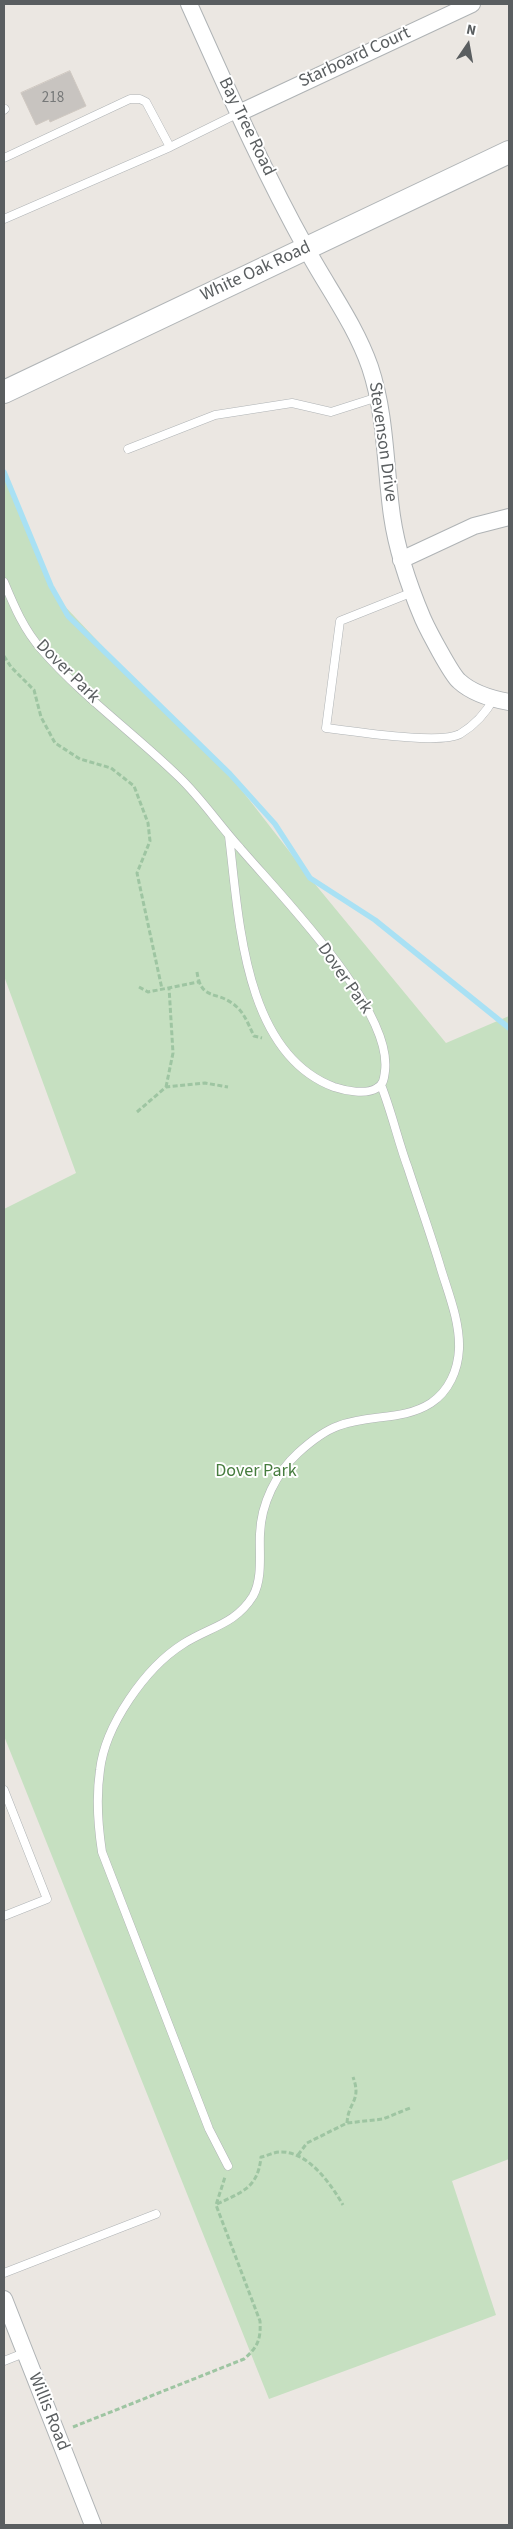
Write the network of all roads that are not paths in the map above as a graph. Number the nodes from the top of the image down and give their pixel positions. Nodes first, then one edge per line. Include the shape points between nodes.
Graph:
1 (189, 4) edge
2 (472, 4) edge
3 (239, 113) junction
4 (170, 147) junction
5 (509, 152) edge
6 (4, 158) edge
7 (4, 219) edge
8 (306, 249) junction
9 (4, 392) edge
10 (378, 397) junction
11 (128, 449) dead end
12 (509, 517) edge
13 (401, 560) junction
14 (4, 582) edge
15 (413, 592) junction
16 (502, 700) edge
17 (229, 836) junction
18 (381, 1086) junction
19 (4, 1790) edge
20 (4, 1916) edge
21 (228, 2166) road end
22 (156, 2214) dead end
23 (4, 2273) edge
24 (4, 2299) edge
25 (24, 2353) junction
26 (4, 2360) edge
27 (93, 2525) edge

1 - 3 street, Bay Tree Road
2 - 3 street, Starboard Court
3 - 4 lane
3 - 8 street, Bay Tree Road
4 - 6 lane via 146,102 130,99
4 - 7 lane
5 - 8 street, White Oak Road
8 - 9 street, White Oak Road
8 - 10 street, Stevenson Drive via 336,298 369,366
10 - 11 lane via 332,412 292,403 215,415
10 - 13 street, Stevenson Drive via 392,516
12 - 13 street via 474,526
13 - 15 street, Stevenson Drive
14 - 17 lane, Dover Park via 18,614 39,647 178,776
15 - 16 street, Stevenson Drive via 423,620 458,680 479,694
15 - 16 lane via 340,620 326,728 414,738 459,735
17 - 18 lane, Dover Park via 333,958 359,995 374,1023 383,1051 386,1066
17 - 18 lane, Dover Park via 245,956 270,1028 298,1063 324,1082 355,1091
18 - 21 lane via 394,1116 406,1164 451,1299 458,1333 455,1371 448,1388 419,1410 338,1426 297,1454 277,1479 265,1503 254,1594 222,1626 181,1645 143,1681 105,1745 100,1770 98,1832 102,1852 209,2129
19 - 20 lane via 47,1899
22 - 23 lane
24 - 25 street, Willis Road
25 - 26 lane
25 - 27 street, Willis Road

